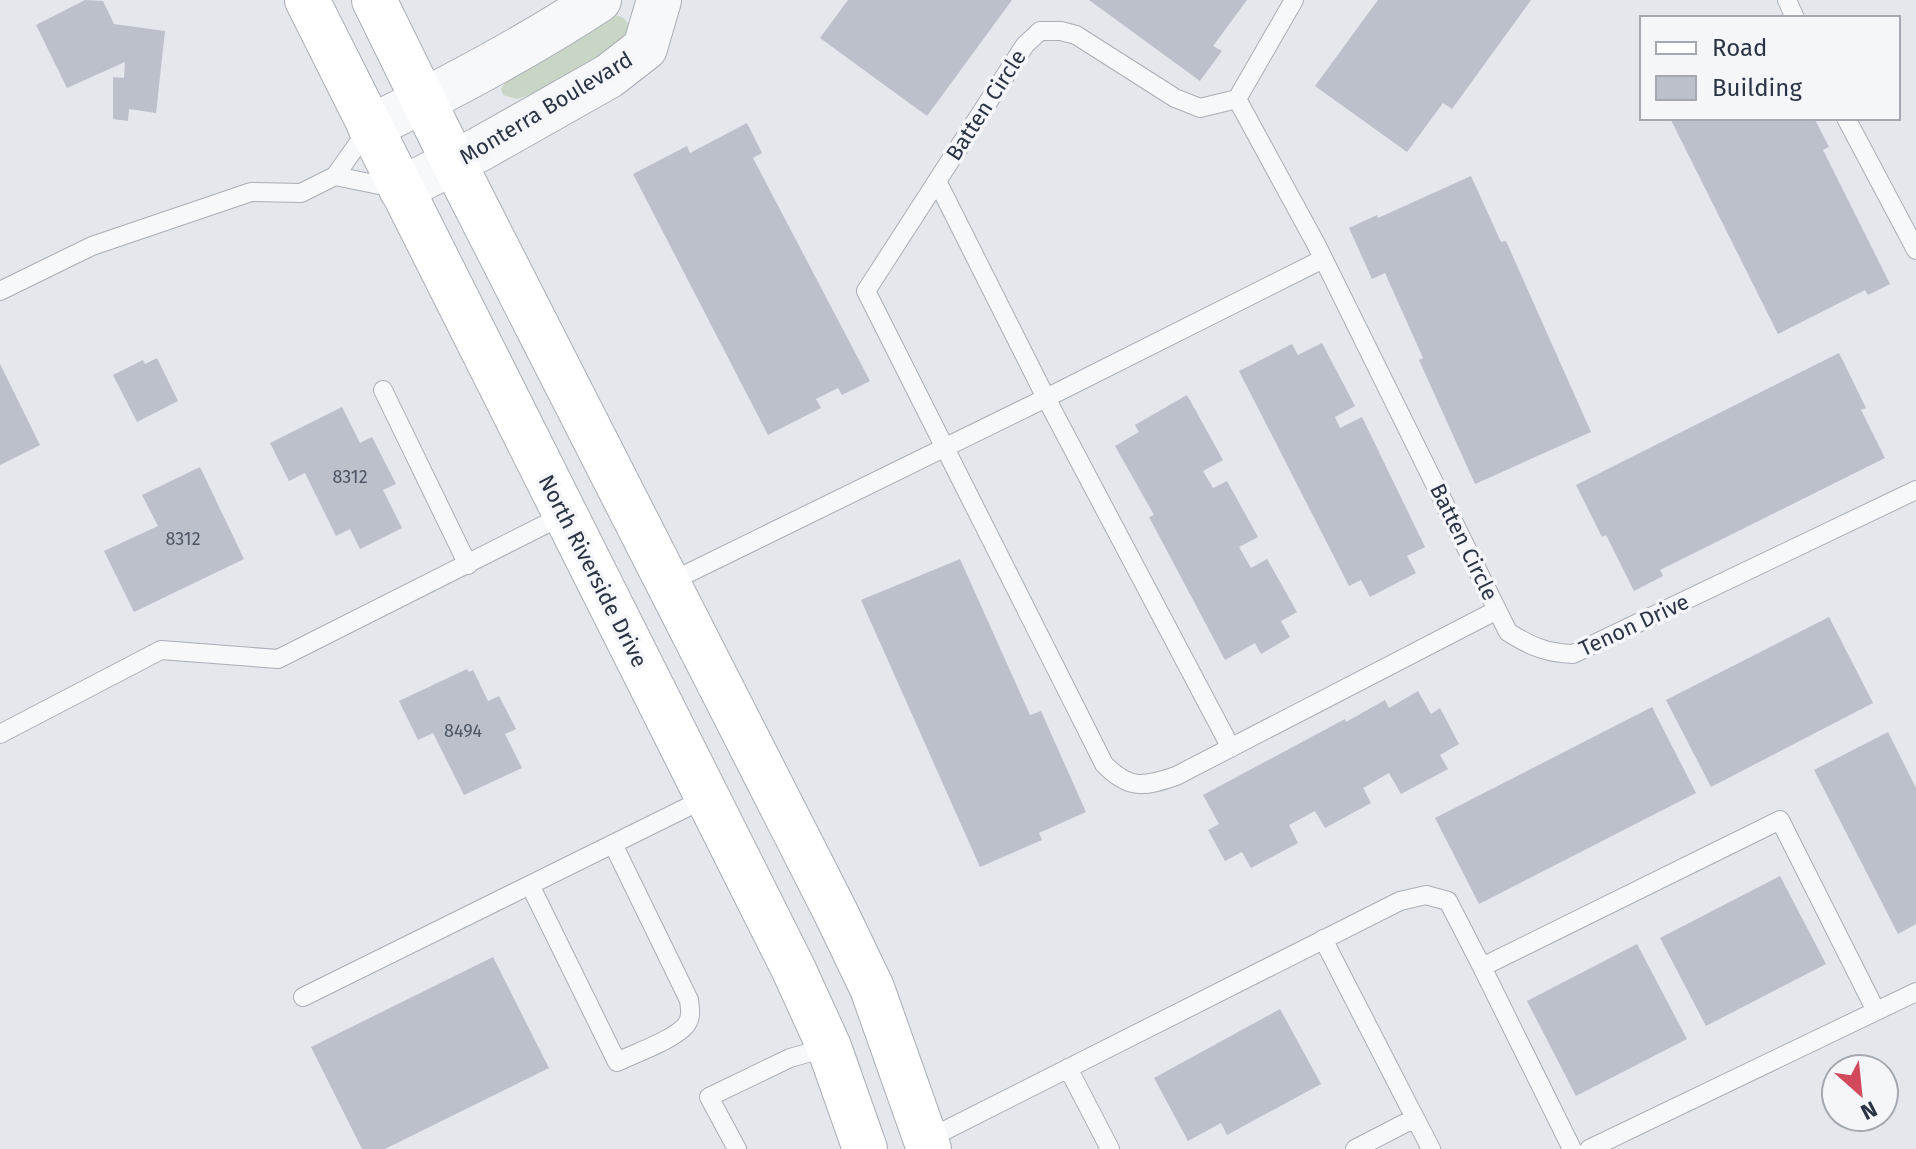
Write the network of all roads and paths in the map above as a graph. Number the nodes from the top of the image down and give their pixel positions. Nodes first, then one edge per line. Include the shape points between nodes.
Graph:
1 (307, 0) edge
2 (374, 0) edge
3 (599, 0) edge
4 (659, 0) edge
5 (1294, 0) edge
6 (1237, 99) junction
7 (425, 100) junction
8 (1847, 120) edge
9 (370, 127) junction
10 (454, 163) junction
11 (335, 176) junction
12 (937, 181) junction
13 (401, 189) junction
14 (1916, 250) edge
15 (1323, 259) junction
16 (0, 291) edge
17 (383, 390) dead end
18 (1046, 398) junction
19 (945, 448) junction
20 (1916, 490) edge
21 (564, 515) junction
22 (468, 565) junction
23 (668, 583) junction
24 (1497, 610) junction
25 (0, 734) edge
26 (1231, 748) junction
27 (708, 797) junction
28 (613, 844) junction
29 (530, 885) junction
30 (1323, 939) junction
31 (1482, 967) junction
32 (1916, 992) edge
33 (303, 997) dead end
34 (1876, 1011) junction
35 (829, 1047) junction
36 (1068, 1068) junction
37 (1415, 1118) junction
38 (928, 1144) edge
39 (737, 1149) edge
40 (865, 1149) edge
41 (1110, 1149) edge
42 (1357, 1149) edge
43 (1431, 1149) edge
44 (1572, 1149) edge
45 (1589, 1149) edge

1 - 9 main road, North Riverside Drive
2 - 7 main road
3 - 7 street
4 - 10 street, Monterra Boulevard via 645,48 609,76
5 - 6 lane
6 - 12 lane, Batten Circle via 1200,108 1175,98 1076,35 1040,31 1025,45
6 - 15 lane, Batten Circle
7 - 9 street
7 - 10 main road
8 - 14 lane
9 - 11 lane
9 - 13 main road, North Riverside Drive
10 - 13 street, Monterra Boulevard
10 - 23 main road
11 - 13 lane
11 - 16 lane via 301,193 251,192 107,241
12 - 18 lane
12 - 19 lane, Batten Circle via 866,291
13 - 21 main road, North Riverside Drive
15 - 18 lane
15 - 24 lane, Batten Circle
17 - 22 lane
18 - 19 lane
18 - 26 lane
19 - 23 lane
19 - 26 lane, Batten Circle via 1104,764 1119,779 1148,786
20 - 24 lane, Tenon Drive via 1573,654 1531,646 1508,632
21 - 22 lane
21 - 27 main road, North Riverside Drive
22 - 25 lane via 278,659 161,650
23 - 38 main road via 872,988
24 - 26 lane
27 - 28 lane
27 - 35 main road, North Riverside Drive
28 - 29 lane
28 - 29 lane via 689,1000 687,1024 674,1034 617,1062
29 - 33 lane
30 - 31 lane via 1400,901 1426,895 1448,901
30 - 36 lane
30 - 37 lane
31 - 34 lane via 1780,820
31 - 44 lane
32 - 34 lane
34 - 45 lane
35 - 39 lane via 790,1058 709,1097
35 - 40 main road, North Riverside Drive
36 - 38 lane
36 - 41 lane
37 - 42 lane
37 - 43 lane

